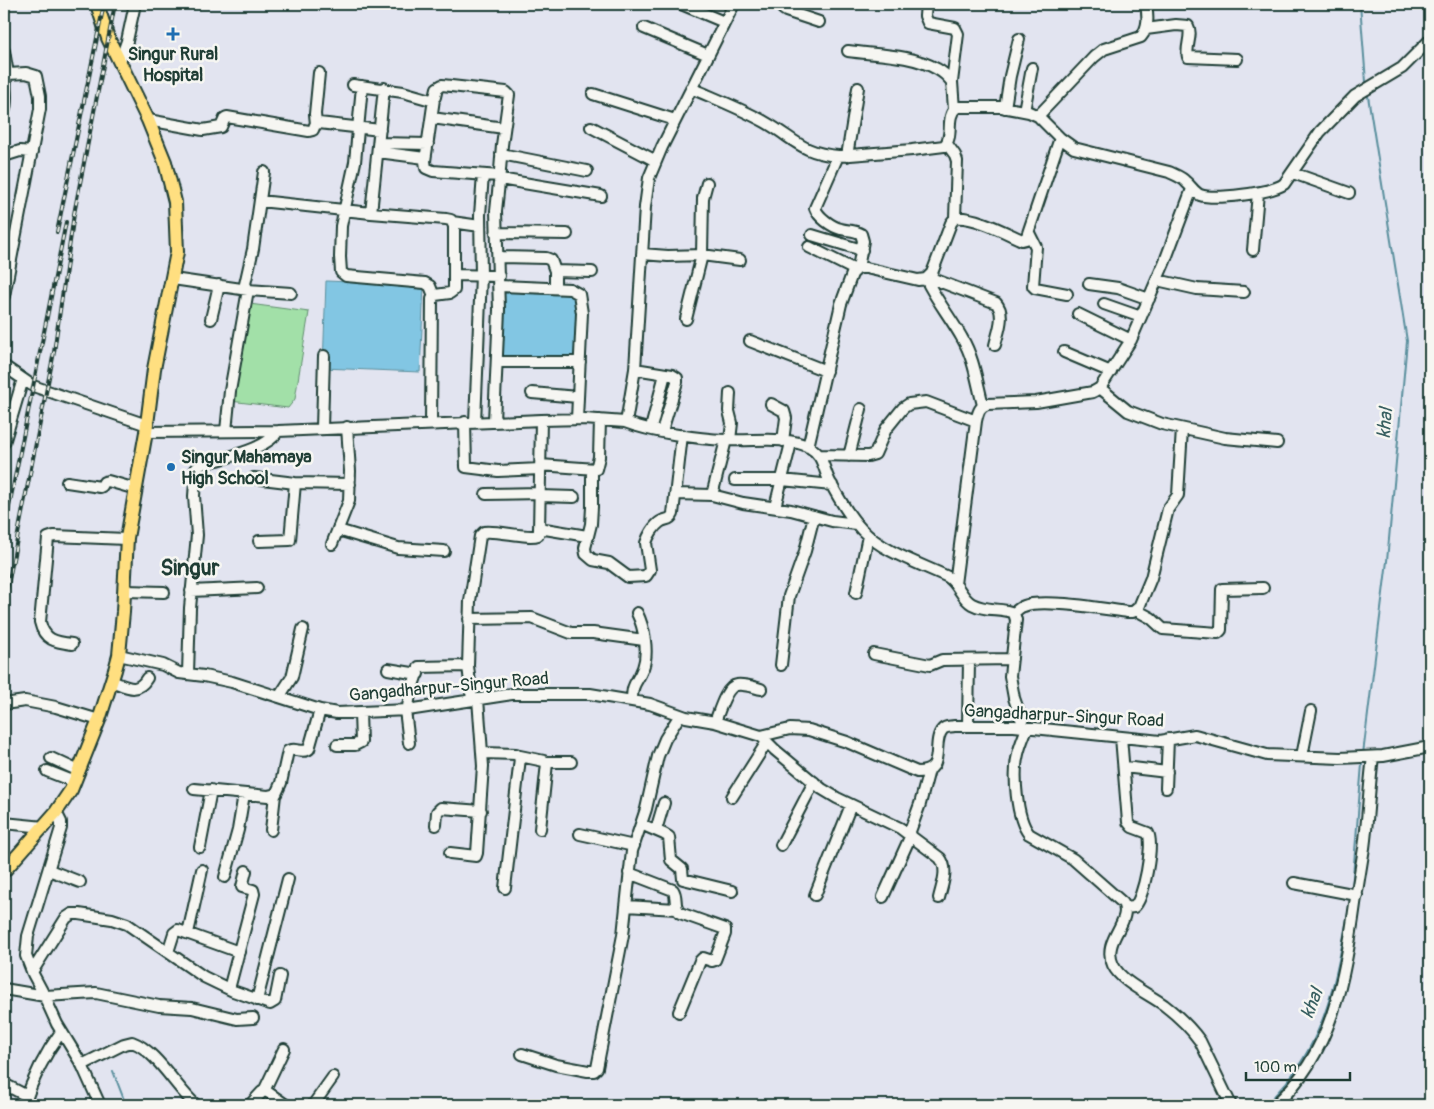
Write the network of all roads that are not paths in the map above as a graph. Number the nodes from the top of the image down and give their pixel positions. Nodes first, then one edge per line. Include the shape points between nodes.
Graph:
1 (97, 4) edge
2 (135, 4) edge
3 (680, 4) edge
4 (734, 4) edge
5 (782, 4) edge
6 (926, 4) edge
7 (1146, 4) edge
8 (724, 22) junction
9 (819, 22) dead end
10 (644, 28) dead end
11 (1146, 29) junction
12 (1019, 39) dead end
13 (1430, 40) edge
14 (4, 51) edge
15 (848, 51) dead end
16 (708, 55) junction
17 (1237, 59) dead end
18 (120, 61) junction
19 (1032, 68) dead end
20 (319, 73) dead end
21 (5, 78) edge
22 (952, 82) junction
23 (384, 88) junction
24 (691, 88) junction
25 (858, 88) dead end
26 (594, 94) dead end
27 (434, 99) junction
28 (1005, 108) junction
29 (954, 109) junction
30 (1024, 111) junction
31 (4, 112) edge
32 (1038, 116) junction
33 (432, 118) junction
34 (148, 120) junction
35 (675, 120) junction
36 (316, 124) junction
37 (591, 127) dead end
38 (358, 128) junction
39 (504, 128) junction
40 (380, 130) junction
41 (1060, 138) junction
42 (428, 144) junction
43 (947, 144) junction
44 (378, 147) junction
45 (32, 152) junction
46 (501, 154) junction
47 (4, 156) edge
48 (842, 156) junction
49 (425, 158) junction
50 (656, 161) junction
51 (587, 171) dead end
52 (264, 172) dead end
53 (1293, 173) junction
54 (483, 175) junction
55 (500, 178) junction
56 (707, 183) dead end
57 (1192, 189) junction
58 (1258, 192) junction
59 (1349, 193) dead end
60 (601, 196) dead end
61 (260, 201) junction
62 (344, 210) junction
63 (372, 213) junction
64 (955, 218) junction
65 (452, 222) junction
66 (480, 226) junction
67 (496, 233) junction
68 (1029, 233) junction
69 (567, 234) dead end
70 (812, 235) dead end
71 (809, 247) dead end
72 (862, 250) junction
73 (1253, 250) dead end
74 (8, 252) edge
75 (642, 254) junction
76 (702, 255) junction
77 (498, 257) junction
78 (740, 260) dead end
79 (857, 269) junction
80 (556, 272) junction
81 (592, 272) dead end
82 (455, 275) junction
83 (481, 275) junction
84 (173, 278) junction
85 (927, 278) junction
86 (1157, 280) junction
87 (499, 281) junction
88 (1089, 284) dead end
89 (219, 285) junction
90 (555, 288) junction
91 (248, 290) junction
92 (1244, 292) dead end
93 (291, 293) dead end
94 (1067, 294) dead end
95 (4, 296) edge
96 (434, 296) junction
97 (1149, 299) junction
98 (1104, 304) dead end
99 (1078, 314) dead end
100 (1140, 317) junction
101 (211, 319) dead end
102 (686, 319) dead end
103 (1131, 340) junction
104 (750, 341) dead end
105 (995, 345) dead end
106 (1064, 352) dead end
107 (324, 356) dead end
108 (497, 362) junction
109 (580, 362) junction
110 (4, 366) edge
111 (635, 369) junction
112 (826, 371) junction
113 (1112, 372) junction
114 (665, 374) junction
115 (23, 380) junction
116 (1100, 388) junction
117 (532, 393) dead end
118 (730, 393) dead end
119 (578, 397) junction
120 (771, 404) dead end
121 (983, 405) junction
122 (861, 409) dead end
123 (577, 419) junction
124 (541, 420) junction
125 (600, 420) junction
126 (494, 421) junction
127 (976, 421) junction
128 (470, 422) junction
129 (625, 422) junction
130 (430, 423) junction
131 (347, 427) junction
132 (147, 428) junction
133 (322, 428) junction
134 (651, 428) junction
135 (1182, 429) junction
136 (226, 431) junction
137 (278, 431) junction
138 (662, 431) junction
139 (682, 435) junction
140 (728, 440) junction
141 (787, 442) junction
142 (1277, 443) dead end
143 (4, 444) edge
144 (808, 446) junction
145 (819, 455) junction
146 (848, 456) junction
147 (540, 467) junction
148 (592, 470) junction
149 (254, 478) dead end
150 (735, 480) dead end
151 (782, 480) junction
152 (66, 482) dead end
153 (295, 483) junction
154 (350, 484) junction
155 (832, 485) junction
156 (136, 489) junction
157 (486, 494) dead end
158 (676, 494) junction
159 (540, 495) junction
160 (712, 495) junction
161 (574, 497) dead end
162 (775, 507) junction
163 (814, 516) junction
164 (856, 524) junction
165 (539, 528) junction
166 (338, 530) junction
167 (587, 536) junction
168 (868, 536) junction
169 (126, 540) junction
170 (259, 541) dead end
171 (332, 544) dead end
172 (444, 551) dead end
173 (955, 584) junction
174 (257, 588) dead end
175 (1262, 588) dead end
176 (125, 591) junction
177 (191, 591) junction
178 (164, 592) dead end
179 (856, 593) dead end
180 (1136, 610) junction
181 (637, 613) dead end
182 (1014, 613) junction
183 (470, 619) junction
184 (302, 629) dead end
185 (644, 640) junction
186 (72, 644) dead end
187 (874, 654) dead end
188 (118, 655) junction
189 (1012, 659) junction
190 (969, 660) junction
191 (781, 664) dead end
192 (468, 666) junction
193 (388, 669) dead end
194 (188, 673) junction
195 (418, 674) junction
196 (147, 678) dead end
197 (112, 681) junction
198 (761, 689) dead end
199 (279, 697) junction
200 (475, 699) junction
201 (632, 701) junction
202 (4, 704) edge
203 (320, 710) junction
204 (406, 710) junction
205 (1311, 711) dead end
206 (360, 713) junction
207 (680, 715) junction
208 (99, 720) junction
209 (715, 722) junction
210 (968, 726) junction
211 (1026, 727) junction
212 (1122, 737) junction
213 (764, 739) junction
214 (1168, 739) junction
215 (409, 743) dead end
216 (337, 746) dead end
217 (1430, 747) edge
218 (482, 753) junction
219 (520, 756) junction
220 (1302, 756) junction
221 (1373, 757) junction
222 (51, 758) dead end
223 (546, 762) junction
224 (571, 762) dead end
225 (1124, 767) junction
226 (929, 770) junction
227 (47, 771) dead end
228 (1167, 772) junction
229 (77, 776) junction
230 (814, 782) junction
231 (1166, 788) dead end
232 (194, 789) dead end
233 (212, 790) junction
234 (244, 794) junction
235 (275, 795) junction
236 (732, 797) dead end
237 (664, 803) dead end
238 (851, 805) junction
239 (480, 811) junction
240 (56, 812) junction
241 (4, 823) edge
242 (641, 824) junction
243 (436, 825) dead end
244 (44, 827) junction
245 (540, 829) dead end
246 (271, 830) dead end
247 (656, 830) junction
248 (580, 834) dead end
249 (910, 834) junction
250 (781, 845) dead end
251 (634, 846) junction
252 (200, 847) dead end
253 (450, 853) dead end
254 (48, 870) junction
255 (202, 870) dead end
256 (4, 871) edge
257 (246, 871) dead end
258 (629, 873) junction
259 (226, 877) dead end
260 (288, 879) dead end
261 (80, 882) dead end
262 (1294, 883) dead end
263 (505, 888) dead end
264 (732, 891) dead end
265 (815, 895) dead end
266 (1357, 895) junction
267 (884, 896) dead end
268 (939, 898) dead end
269 (626, 906) junction
270 (1126, 908) junction
271 (676, 909) junction
272 (188, 933) junction
273 (168, 952) junction
274 (239, 952) junction
275 (32, 972) junction
276 (280, 976) dead end
277 (4, 989) edge
278 (229, 989) junction
279 (45, 996) junction
280 (257, 1000) junction
281 (679, 1012) dead end
282 (253, 1018) dead end
283 (61, 1032) junction
284 (284, 1049) dead end
285 (522, 1054) dead end
286 (82, 1065) junction
287 (333, 1078) dead end
288 (4, 1084) edge
289 (264, 1091) junction
290 (26, 1101) edge
291 (100, 1105) edge
292 (196, 1105) edge
293 (250, 1105) edge
294 (286, 1105) edge
295 (313, 1105) edge
296 (1232, 1105) edge
297 (1275, 1105) edge

1 - 18 main road
2 - 18 street
3 - 8 street
4 - 8 street
5 - 9 street via 786,11
6 - 22 street via 928,23 957,30 959,40
7 - 11 street
8 - 16 street
10 - 16 street
11 - 17 street via 1186,25 1190,30 1188,57
11 - 32 street via 1141,37 1104,49 1094,57
12 - 28 street
13 - 53 street via 1402,68 1355,96 1320,132
14 - 21 street
15 - 22 street via 921,62 937,68
16 - 24 street
18 - 34 main road
19 - 30 street
20 - 36 street
21 - 31 street via 7,101
21 - 45 street via 30,74 38,80 40,109
22 - 29 street
23 - 27 street
23 - 38 street via 358,85
23 - 40 street
24 - 35 street
24 - 48 street via 764,122 808,150
25 - 48 street
26 - 35 street
27 - 33 street
27 - 39 street via 437,88 442,85 506,92 509,100
28 - 29 street via 962,106
28 - 30 street
29 - 43 street via 950,116
30 - 32 street
32 - 41 street
33 - 39 street
33 - 42 street
34 - 36 street via 203,130 222,127 227,117 309,131
34 - 84 main road via 165,162 175,202 178,244
35 - 50 street
36 - 38 street
37 - 50 street
38 - 40 street
38 - 62 street via 354,170
39 - 46 street
40 - 44 street
41 - 57 street via 1083,151 1170,172
41 - 68 street
42 - 44 street
42 - 49 street
43 - 48 street
43 - 64 street via 957,161
44 - 49 street
44 - 63 street
45 - 47 street via 20,151
45 - 74 street
46 - 51 street
46 - 55 street
48 - 72 street via 815,208 818,214 838,228 861,234
49 - 54 street via 425,166 430,171
50 - 75 street via 646,194
52 - 61 street
53 - 58 street via 1278,188
53 - 59 street
54 - 55 street
54 - 66 street
55 - 60 street
55 - 67 street
56 - 76 street via 703,198
57 - 58 street via 1209,196
57 - 86 street
58 - 73 street
61 - 62 street
61 - 91 street via 245,284
62 - 63 street
62 - 96 street via 340,257 343,275 425,283
63 - 65 street
64 - 68 street via 978,221 1022,240
64 - 85 street
65 - 66 street
65 - 82 street
66 - 83 street
67 - 69 street
67 - 77 street
68 - 94 street via 1036,247 1034,288
70 - 72 street
71 - 79 street
72 - 79 street
74 - 95 street
75 - 76 street
75 - 111 street
76 - 78 street
76 - 102 street
77 - 80 street via 549,259
77 - 87 street
79 - 85 street via 866,268 918,280
79 - 112 street via 840,304
80 - 81 street
80 - 90 street
82 - 83 street
82 - 96 street via 453,292
83 - 87 street
83 - 128 street
84 - 89 street
84 - 132 main road via 154,369
85 - 105 street via 996,303 1001,317
85 - 121 street via 932,292 962,338
86 - 92 street via 1197,289
86 - 97 street
87 - 90 street
87 - 108 street
88 - 97 street via 1118,288
89 - 91 street
89 - 101 street
90 - 109 street via 574,290 580,296
91 - 93 street
91 - 136 street
96 - 130 street
97 - 100 street
98 - 100 street
99 - 103 street
100 - 103 street
103 - 113 street
104 - 112 street
106 - 113 street
107 - 133 street
108 - 109 street
108 - 126 street
109 - 119 street
110 - 115 street
111 - 114 street
111 - 129 street
112 - 144 street
113 - 116 street
114 - 134 street
114 - 138 street via 676,376 678,382
115 - 132 street
115 - 143 street
116 - 121 street via 1036,402
116 - 135 street via 1134,415
117 - 119 street
118 - 140 street via 732,424
119 - 123 street
120 - 141 street via 785,414
121 - 127 street
122 - 146 street
123 - 124 street
123 - 125 street
124 - 126 street
124 - 147 street
125 - 129 street
125 - 148 street via 599,463
126 - 128 street
127 - 146 street via 926,402 914,403 903,408 886,429 877,453
127 - 173 street
128 - 130 street
128 - 147 street via 466,467 498,471
129 - 134 street
130 - 131 street
131 - 133 street
131 - 154 street
132 - 136 street
132 - 156 main road
133 - 137 street
134 - 138 street
135 - 142 street
135 - 180 street via 1178,495 1168,509 1151,578
136 - 137 street
137 - 177 street via 262,445 202,463 196,469 194,496 198,535
138 - 139 street
139 - 140 street
139 - 158 street
140 - 141 street
140 - 160 street
141 - 144 street
141 - 151 street
144 - 145 street
145 - 146 street
145 - 155 street
147 - 148 street
147 - 159 street
148 - 167 street via 592,516
149 - 153 street
150 - 151 street
151 - 155 street
151 - 162 street
152 - 156 street via 100,487 108,481
153 - 154 street
153 - 170 street via 290,540
154 - 166 street via 348,506
155 - 164 street
156 - 169 main road
157 - 159 street
158 - 160 street
158 - 167 street via 672,516 659,523 647,539 650,570 646,576 628,576 609,563 590,559 585,552
159 - 161 street
159 - 165 street
160 - 162 street
162 - 163 street
163 - 164 street
163 - 191 street via 788,602
164 - 168 street
165 - 167 street
165 - 183 street via 534,536 497,532 481,535 471,586
166 - 171 street
166 - 172 street via 398,548
168 - 173 street via 883,547 948,577
168 - 179 street
169 - 176 main road
169 - 186 street via 48,538 41,627 50,640
173 - 182 street via 971,604 985,610
174 - 177 street
175 - 180 street via 1222,589 1221,630 1218,633 1163,629
176 - 178 street
176 - 188 main road
177 - 194 street
180 - 182 street via 1127,612 1075,605 1034,604
181 - 185 street
182 - 189 street
183 - 185 street via 532,618 571,633
183 - 192 street
184 - 199 street via 292,677
185 - 201 street via 644,665 633,685
187 - 190 street via 930,665 942,660
188 - 194 street, Gangadharpur-Singur Road
188 - 197 main road
189 - 190 street
189 - 211 street via 1012,687
190 - 210 street
192 - 195 street via 421,667
192 - 200 street
193 - 195 street
194 - 199 street, Gangadharpur-Singur Road via 232,682
195 - 204 street via 408,696
196 - 197 street via 136,688
197 - 208 main road
198 - 209 street via 732,686
199 - 203 street, Gangadharpur-Singur Road
200 - 201 street, Gangadharpur-Singur Road via 512,694 569,693
200 - 204 street, Gangadharpur-Singur Road
200 - 218 street
201 - 207 street, Gangadharpur-Singur Road
202 - 208 street via 25,701
203 - 206 street, Gangadharpur-Singur Road
203 - 235 street via 309,749 288,751
204 - 206 street, Gangadharpur-Singur Road
204 - 215 street
205 - 220 street
206 - 216 street via 361,742
207 - 209 street, Gangadharpur-Singur Road
207 - 242 street via 658,756
208 - 229 main road
209 - 213 street, Gangadharpur-Singur Road
210 - 211 street, Gangadharpur-Singur Road
210 - 226 street, Gangadharpur-Singur Road via 943,729 936,762
211 - 212 street, Gangadharpur-Singur Road
211 - 270 street via 1016,771 1025,828 1029,834 1073,859
212 - 214 street, Gangadharpur-Singur Road
212 - 225 street
213 - 226 street via 790,729 810,730 918,772
213 - 230 street
213 - 236 street
214 - 220 street, Gangadharpur-Singur Road via 1195,736 1256,753
214 - 228 street
217 - 221 street, Gangadharpur-Singur Road
218 - 219 street
218 - 239 street
219 - 223 street
219 - 263 street
220 - 221 street, Gangadharpur-Singur Road
221 - 266 street
222 - 229 street
223 - 224 street
223 - 245 street
225 - 228 street
225 - 270 street via 1128,822 1148,833 1151,840 1140,900 1134,907
226 - 249 street
227 - 229 street
228 - 231 street
229 - 240 main road
230 - 238 street
230 - 250 street
232 - 233 street
233 - 234 street
233 - 252 street
234 - 235 street
234 - 259 street
235 - 246 street
237 - 247 street
238 - 249 street
238 - 265 street
239 - 243 street via 441,808 437,812
239 - 253 street via 477,855
240 - 244 main road
240 - 254 street via 61,828
241 - 244 street
242 - 247 street
242 - 251 street
244 - 256 main road
247 - 264 street via 669,838 671,860 682,869 683,879
248 - 251 street
249 - 267 street
249 - 268 street via 943,861 945,872
251 - 258 street
254 - 261 street
254 - 275 street via 27,942 26,956
255 - 272 street
257 - 274 street via 242,887 253,890 254,894
258 - 269 street
258 - 271 street via 674,890
260 - 280 street
262 - 266 street
266 - 297 street via 1344,973 1332,1017 1304,1074
269 - 271 street
269 - 285 street via 596,1070 574,1068
270 - 296 street via 1112,939 1110,956 1113,965 1118,973 1193,1031
271 - 281 street via 725,931 715,960 703,958 700,961
272 - 273 street via 175,931
272 - 274 street
273 - 275 street via 121,921 72,914 66,918
273 - 278 street via 196,972
274 - 278 street
275 - 279 street
276 - 280 street via 274,1004
277 - 279 street
278 - 280 street
279 - 282 street via 96,993 159,1006 192,1008 236,1019
279 - 283 street
283 - 286 street
283 - 290 street via 41,1061
284 - 289 street
286 - 291 street
286 - 292 street via 132,1042 152,1056
287 - 295 street
288 - 290 street
289 - 293 street
289 - 294 street

